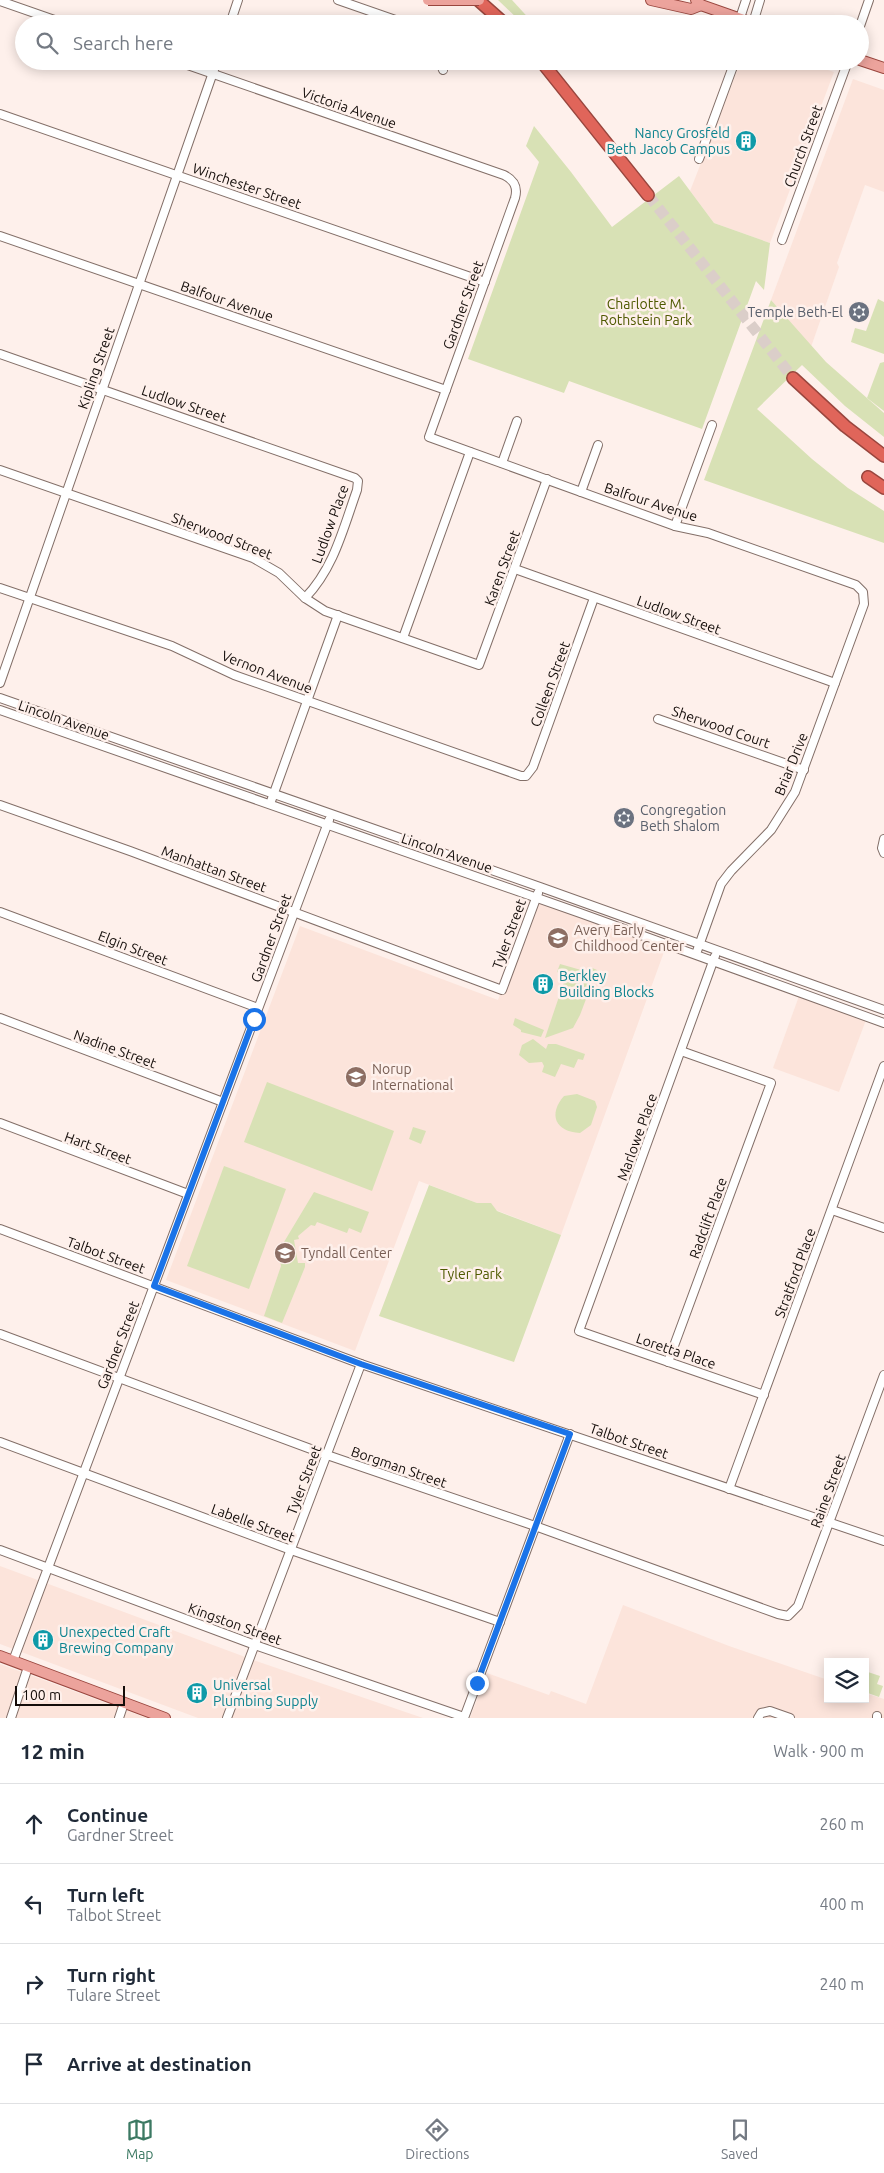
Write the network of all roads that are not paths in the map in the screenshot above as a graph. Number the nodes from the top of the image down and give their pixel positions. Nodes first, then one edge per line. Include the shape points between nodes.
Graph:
1 (238, 0) edge
2 (338, 0) edge
3 (428, 0) edge
4 (479, 0) edge
5 (651, 0) edge
6 (746, 0) edge
7 (760, 0) edge
8 (869, 0) edge
9 (0, 1) edge
10 (699, 2) edge
11 (40, 15) edge
12 (233, 15) edge
13 (381, 15) edge
14 (495, 15) edge
15 (732, 15) edge
16 (749, 15) edge
17 (753, 15) edge
18 (864, 15) edge
19 (869, 63) edge
20 (884, 68) edge
21 (201, 70) edge
22 (214, 70) edge
23 (548, 70) edge
24 (732, 70) edge
25 (845, 70) edge
26 (212, 74) junction
27 (0, 114) edge
28 (700, 159) dead end
29 (177, 175) junction
30 (513, 181) joint
31 (648, 196) tunnel mouth
32 (0, 236) edge
33 (782, 240) dead end
34 (485, 282) junction
35 (139, 284) junction
36 (0, 354) edge
37 (793, 378) tunnel mouth
38 (102, 389) junction
39 (446, 390) junction
40 (517, 420) dead end
41 (712, 425) dead end
42 (429, 437) joint
43 (598, 445) dead end
44 (470, 452) junction
45 (884, 456) edge
46 (502, 463) junction
47 (0, 470) edge
48 (868, 477) dead end
49 (547, 479) junction
50 (358, 482) joint
51 (884, 488) edge
52 (582, 492) junction
53 (66, 493) junction
54 (675, 526) junction
55 (515, 569) junction
56 (0, 588) edge
57 (863, 592) joint
58 (30, 598) junction
59 (304, 598) junction
60 (594, 598) junction
61 (338, 615) junction
62 (403, 638) junction
63 (479, 665) joint
64 (0, 683) edge
65 (835, 684) junction
66 (0, 698) edge
67 (307, 701) junction
68 (0, 710) edge
69 (658, 719) dead end
70 (804, 770) junction
71 (526, 776) joint
72 (274, 793) junction
73 (270, 804) junction
74 (0, 805) edge
75 (331, 814) junction
76 (328, 824) junction
77 (884, 839) edge
78 (884, 853) edge
79 (540, 887) junction
80 (536, 898) junction
81 (584, 902) junction
82 (0, 912) edge
83 (294, 912) junction
84 (580, 913) junction
85 (650, 926) junction
86 (666, 932) junction
87 (646, 936) junction
88 (662, 942) junction
89 (700, 944) junction
90 (717, 950) junction
91 (696, 954) junction
92 (713, 960) junction
93 (502, 990) joint
94 (258, 1008) junction
95 (884, 1010) edge
96 (0, 1018) edge
97 (884, 1022) edge
98 (680, 1050) junction
99 (884, 1066) edge
100 (222, 1102) junction
101 (0, 1123) edge
102 (188, 1194) junction
103 (832, 1210) junction
104 (884, 1228) edge
105 (0, 1229) edge
106 (154, 1286) junction
107 (579, 1331) joint
108 (0, 1334) edge
109 (668, 1362) junction
110 (361, 1364) junction
111 (884, 1375) edge
112 (118, 1378) junction
113 (764, 1395) junction
114 (570, 1434) junction
115 (0, 1442) edge
116 (326, 1455) junction
117 (83, 1473) junction
118 (729, 1489) junction
119 (830, 1523) junction
120 (535, 1526) junction
121 (884, 1541) edge
122 (0, 1550) edge
123 (290, 1550) junction
124 (47, 1568) junction
125 (792, 1613) joint
126 (500, 1622) junction
127 (255, 1645) junction
128 (0, 1656) edge
129 (13, 1660) junction
130 (28, 1666) junction
131 (124, 1702) junction
132 (761, 1715) edge
133 (464, 1717) edge
134 (11, 1718) edge
135 (119, 1718) edge
136 (165, 1718) edge
137 (227, 1718) edge
138 (790, 1718) edge

1 - 12 street
2 - 13 street
3 - 4 main road, bridge
4 - 14 highway
5 - 10 main road via 691,9
6 - 16 street
7 - 17 street
8 - 18 street
9 - 11 street
10 - 15 main road
19 - 20 main road
21 - 26 street, Victoria Avenue
22 - 26 street, Kipling Street
23 - 31 highway
24 - 28 street
25 - 33 street, Church Street
26 - 29 street, Kipling Street
26 - 30 street, Victoria Avenue via 504,175
27 - 29 street, Winchester Street
29 - 34 street, Winchester Street
29 - 35 street, Kipling Street
30 - 34 street, Gardner Street via 515,198
32 - 35 street, Balfour Avenue
34 - 39 street, Gardner Street
35 - 38 street, Kipling Street
35 - 39 street, Balfour Avenue
36 - 38 street, Ludlow Street
37 - 45 highway via 845,426
38 - 50 street, Ludlow Street via 351,476
38 - 53 street, Kipling Street
39 - 42 street, Gardner Street
40 - 46 street
41 - 54 street
42 - 44 street, Balfour Avenue
43 - 52 street
44 - 46 street, Balfour Avenue
44 - 62 street
46 - 49 street, Balfour Avenue
47 - 53 street, Sherwood Street
48 - 51 highway
49 - 52 street, Balfour Avenue
49 - 55 street, Karen Street
50 - 59 street, Ludlow Place via 331,562 323,577
52 - 54 street, Balfour Avenue
53 - 58 street, Kipling Street
53 - 59 street, Sherwood Street via 253,558 279,573
54 - 57 street, Balfour Avenue via 708,533 856,585
55 - 60 street, Ludlow Street
55 - 63 street, Karen Street
56 - 58 street, Vernon Avenue
57 - 65 street, Briar Drive via 864,604
58 - 64 street, Kipling Street
58 - 67 street, Vernon Avenue via 172,646 234,675
59 - 61 street, Sherwood Street
60 - 65 street, Ludlow Street
60 - 71 street, Colleen Street via 533,767
61 - 62 street, Sherwood Street
61 - 67 street
62 - 63 street, Sherwood Street
65 - 70 street, Briar Drive
66 - 72 street, Lincoln Avenue
67 - 71 street, Vernon Avenue
67 - 72 street
68 - 73 street, Lincoln Avenue
69 - 70 street, Sherwood Court
70 - 89 street, Briar Drive via 788,805 771,830 726,876
72 - 73 street
72 - 75 street, Lincoln Avenue
73 - 76 street, Lincoln Avenue
74 - 83 street, Manhattan Street
75 - 76 street, Gardner Street
75 - 79 street, Lincoln Avenue
76 - 80 street, Lincoln Avenue
76 - 83 street, Gardner Street
77 - 78 street
79 - 80 street, Tyler Street
79 - 81 street, Lincoln Avenue
80 - 84 street, Lincoln Avenue
80 - 93 street, Tyler Street
81 - 84 street
81 - 85 street, Lincoln Avenue
82 - 94 street, Elgin Street
83 - 93 street, Manhattan Street
83 - 94 street, Gardner Street
84 - 87 street, Lincoln Avenue
85 - 86 street, Lincoln Avenue
85 - 87 street
86 - 88 street
86 - 89 street, Lincoln Avenue
87 - 88 street, Lincoln Avenue
88 - 91 street, Lincoln Avenue
89 - 90 street, Lincoln Avenue
89 - 91 street, Briar Drive
90 - 92 street, Marlowe Place
90 - 95 street, Lincoln Avenue
91 - 92 street, Lincoln Avenue
92 - 97 street, Lincoln Avenue
92 - 98 street, Marlowe Place
94 - 100 street, Gardner Street
96 - 100 street, Nadine Street
98 - 107 street, Marlowe Place
98 - 109 street, Radclift Place via 771,1083
99 - 103 street, Stratford Place
100 - 102 street, Gardner Street
101 - 102 street, Hart Street
102 - 106 street, Gardner Street
103 - 104 street
103 - 113 street, Stratford Place
105 - 106 street, Talbot Street
106 - 110 street, Talbot Street
106 - 112 street, Gardner Street
107 - 109 street, Loretta Place
108 - 112 street, Borgman Street
109 - 113 street, Loretta Place
110 - 114 street, Talbot Street
110 - 116 street, Tyler Street
111 - 119 street, Raine Street
112 - 116 street, Borgman Street
112 - 117 street, Gardner Street
113 - 118 street, Stratford Place
114 - 118 street, Talbot Street
114 - 120 street
115 - 117 street, Labelle Street
116 - 120 street, Borgman Street
116 - 123 street, Tyler Street
117 - 123 street, Labelle Street
117 - 124 street, Gardner Street
118 - 119 street, Talbot Street
119 - 121 street, Talbot Street
119 - 125 street, Raine Street via 798,1606
120 - 125 street, Borgman Street via 778,1614 788,1616
120 - 126 street
122 - 124 street, Kingston Street
123 - 126 street, Labelle Street
123 - 127 street, Tyler Street
124 - 127 street, Kingston Street
124 - 129 street, Gardner Street
126 - 133 street
127 - 133 street, Kingston Street
127 - 137 street, Tyler Street
128 - 129 main road
129 - 130 main road
130 - 131 main road
130 - 134 street
131 - 135 street
131 - 136 main road
132 - 138 street via 770,1711

